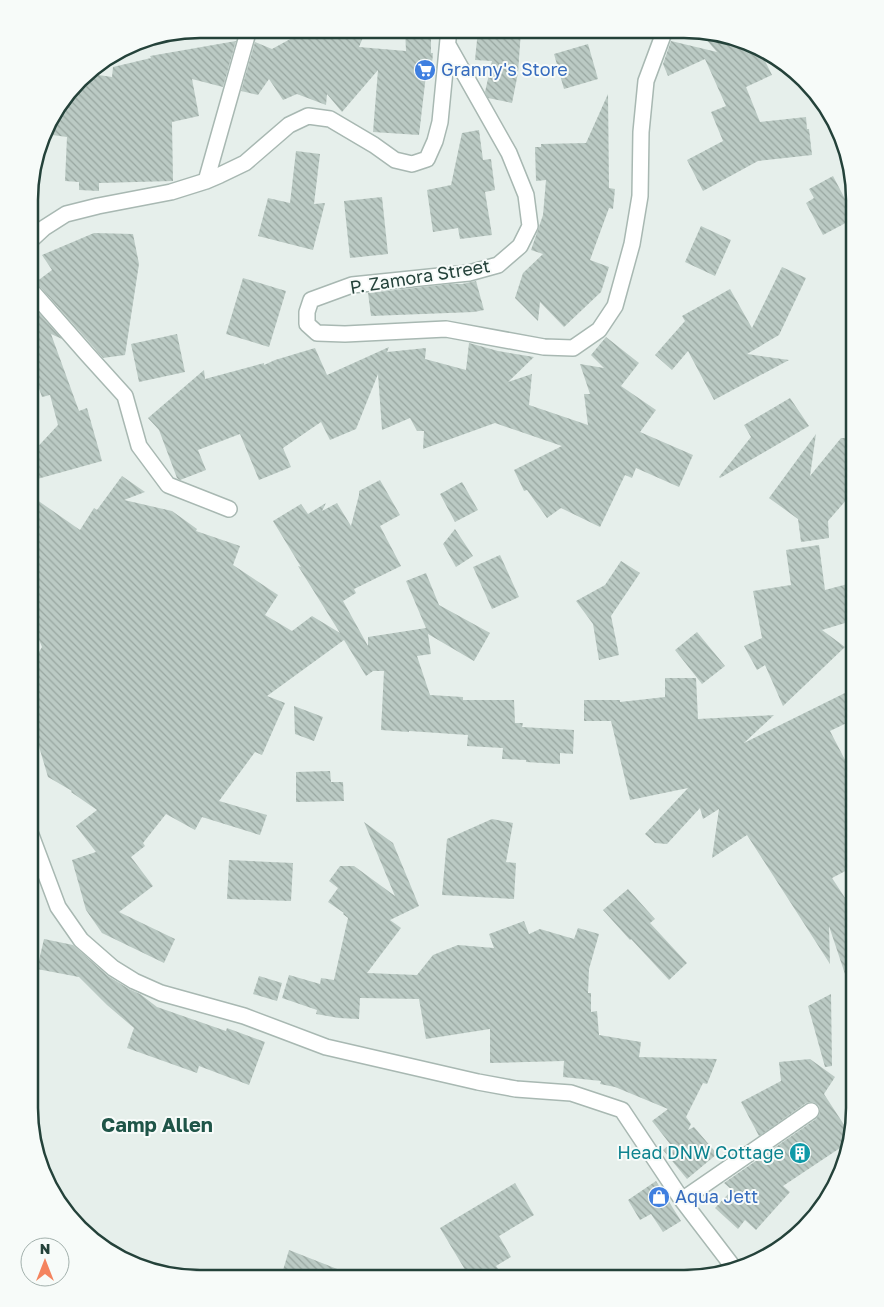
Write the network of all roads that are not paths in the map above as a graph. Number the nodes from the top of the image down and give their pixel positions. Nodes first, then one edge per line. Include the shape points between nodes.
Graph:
1 (246, 38) edge
2 (448, 38) edge
3 (662, 38) edge
4 (448, 45) junction
5 (206, 181) junction
6 (38, 234) edge
7 (38, 298) edge
8 (229, 509) dead end
9 (38, 854) edge
10 (811, 1111) dead end
11 (682, 1200) junction
12 (730, 1263) edge

1 - 5 street
2 - 4 street
3 - 4 street, P. Zamora Street via 646,81 640,196 632,244 615,306 599,330 573,348 544,347 446,329 345,334 317,332 307,324 306,312 311,300 352,285 469,274 498,265 520,246 530,226 520,175
4 - 5 street via 440,122 427,159 412,164 395,160 330,119 308,116 290,125 245,163
5 - 6 street via 171,192 66,214
7 - 8 street via 126,396 139,446 168,485
9 - 11 street via 58,908 81,940 113,968 134,981 161,993 244,1016 326,1047 478,1082 571,1093 622,1110
10 - 11 street
11 - 12 street

